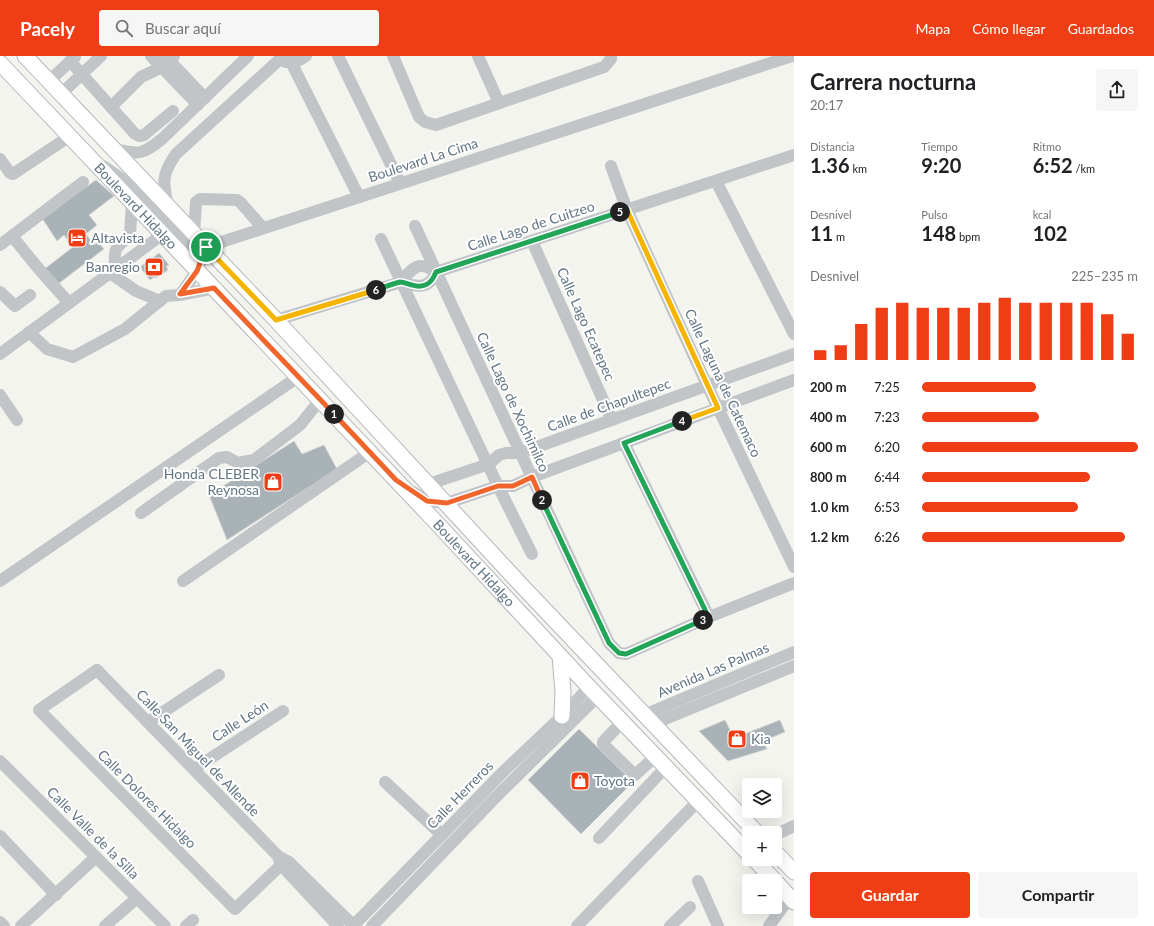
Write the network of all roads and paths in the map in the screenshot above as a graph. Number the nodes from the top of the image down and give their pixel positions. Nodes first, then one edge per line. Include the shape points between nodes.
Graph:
1 (25, 56) edge
2 (101, 56) edge
3 (151, 56) edge
4 (248, 56) edge
5 (306, 56) edge
6 (338, 56) edge
7 (393, 56) edge
8 (478, 56) edge
9 (611, 56) edge
10 (792, 56) edge
11 (275, 58) edge
12 (73, 59) edge
13 (168, 60) edge
14 (291, 62) junction
15 (2, 69) edge
16 (81, 74) junction
17 (49, 81) junction
18 (61, 94) junction
19 (202, 101) junction
20 (499, 104) junction
21 (111, 107) junction
22 (172, 111) dead end
23 (70, 136) junction
24 (113, 149) junction
25 (794, 155) edge
26 (90, 158) junction
27 (0, 159) edge
28 (611, 166) dead end
29 (716, 181) junction
30 (83, 182) dead end
31 (400, 183) junction
32 (359, 197) junction
33 (132, 202) junction
34 (168, 207) junction
35 (627, 210) junction
36 (415, 226) dead end
37 (262, 228) junction
38 (163, 234) junction
39 (194, 235) junction
40 (12, 236) junction
41 (382, 239) dead end
42 (532, 241) junction
43 (0, 245) edge
44 (206, 247) junction
45 (112, 271) junction
46 (197, 271) junction
47 (436, 272) junction
48 (401, 282) junction
49 (214, 288) junction
50 (0, 292) edge
51 (180, 294) junction
52 (30, 295) dead end
53 (160, 300) junction
54 (69, 303) junction
55 (276, 320) junction
56 (29, 332) junction
57 (794, 334) edge
58 (0, 354) edge
59 (794, 354) edge
60 (298, 377) junction
61 (794, 380) edge
62 (707, 385) junction
63 (0, 395) edge
64 (320, 400) junction
65 (718, 408) junction
66 (17, 420) dead end
67 (612, 420) junction
68 (624, 443) junction
69 (370, 452) junction
70 (520, 453) junction
71 (489, 464) junction
72 (532, 477) junction
73 (396, 480) junction
74 (425, 481) junction
75 (498, 486) junction
76 (427, 501) junction
77 (447, 503) junction
78 (141, 513) dead end
79 (433, 518) junction
80 (532, 554) dead end
81 (794, 567) edge
82 (0, 581) edge
83 (183, 581) dead end
84 (794, 583) edge
85 (709, 618) junction
86 (794, 652) edge
87 (560, 656) junction
88 (794, 666) edge
89 (219, 675) dead end
90 (594, 692) junction
91 (680, 706) junction
92 (39, 710) joint
93 (283, 711) dead end
94 (562, 716) junction
95 (648, 720) junction
96 (148, 722) junction
97 (622, 722) junction
98 (0, 760) edge
99 (661, 762) junction
100 (194, 769) junction
101 (386, 782) dead end
102 (699, 800) junction
103 (750, 826) edge
104 (794, 826) edge
105 (782, 832) edge
106 (442, 835) junction
107 (0, 836) edge
108 (599, 838) dead end
109 (742, 846) edge
110 (96, 857) junction
111 (782, 859) edge
112 (283, 861) junction
113 (761, 866) edge
114 (794, 872) edge
115 (768, 874) edge
116 (698, 881) dead end
117 (390, 888) junction
118 (782, 888) edge
119 (56, 895) junction
120 (136, 898) junction
121 (399, 898) junction
122 (792, 899) edge
123 (320, 900) junction
124 (690, 907) dead end
125 (0, 922) edge
126 (4, 926) edge
127 (21, 926) edge
128 (105, 926) edge
129 (165, 926) edge
130 (338, 926) edge
131 (353, 926) edge
132 (372, 926) edge
133 (577, 926) edge
134 (670, 926) edge
135 (718, 926) edge
136 (769, 926) edge

1 - 17 main road, Boulevard Hidalgo
2 - 16 street
3 - 13 street
4 - 19 street
5 - 14 street
6 - 31 street
7 - 20 street via 419,117 425,122 436,125
8 - 20 street
9 - 20 street via 604,68
10 - 31 street, Boulevard La Cima
11 - 14 street
11 - 34 street via 176,154 168,165 164,175 164,188
12 - 16 street
12 - 17 street
13 - 19 street
13 - 21 street via 141,77
14 - 32 street
15 - 23 main road, Boulevard Hidalgo
16 - 18 street
16 - 21 street
17 - 18 main road, Boulevard Hidalgo
18 - 24 main road, Boulevard Hidalgo
19 - 24 street via 148,150 135,154
21 - 22 street via 139,136 144,135
23 - 26 main road, Boulevard Hidalgo
23 - 27 street via 13,174
24 - 34 main road, Boulevard Hidalgo
25 - 29 street, Calle Lago de Cuitzeo
26 - 33 main road, Boulevard Hidalgo
26 - 44 street, Boulevard La Cima via 122,179 182,242
28 - 35 street, Calle Laguna de Catemaco
29 - 35 street, Calle Lago de Cuitzeo
29 - 57 street
30 - 40 street
31 - 32 street, Boulevard La Cima
32 - 37 street, Boulevard La Cima
33 - 38 main road, Boulevard Hidalgo
33 - 45 street via 130,235 115,249
34 - 39 main road, Boulevard Hidalgo
35 - 42 street, Calle Lago de Cuitzeo
35 - 62 street, Calle Laguna de Catemaco
36 - 47 street, Calle Lago de Xochimilco
37 - 39 street via 237,200 200,199 196,202
37 - 44 street, Boulevard La Cima
38 - 45 street
38 - 46 main road, Boulevard Hidalgo
39 - 44 main road, Boulevard Hidalgo
40 - 43 street
40 - 54 street
41 - 48 street
42 - 47 street, Calle Lago de Cuitzeo
42 - 67 street, Calle Lago Ecatepec
44 - 46 street
44 - 55 main road, Boulevard Hidalgo
45 - 53 street via 136,291
45 - 54 street
46 - 49 main road, Boulevard Hidalgo
46 - 51 street
47 - 48 street via 429,284 414,286
47 - 48 street via 428,267 416,267 410,270
47 - 70 street, Calle Lago de Xochimilco
48 - 55 street
48 - 71 street
49 - 51 street
49 - 60 main road, Boulevard Hidalgo
50 - 52 street via 14,306
51 - 53 street via 166,296
53 - 56 street via 125,329 73,357 47,349
54 - 56 street
55 - 74 main road, Boulevard Hidalgo
56 - 58 street
59 - 62 street, Calle de Chapultepec
60 - 64 main road, Boulevard Hidalgo
60 - 82 street
61 - 65 street
62 - 65 street, Calle Laguna de Catemaco
62 - 67 street, Calle de Chapultepec
63 - 66 street
64 - 69 main road, Boulevard Hidalgo
64 - 78 street via 300,425 254,460 238,463 227,457 219,458
65 - 68 street
65 - 81 street, Calle Laguna de Catemaco
67 - 70 street, Calle de Chapultepec
68 - 72 street
68 - 85 street
69 - 73 main road, Boulevard Hidalgo
69 - 83 street
70 - 71 street, Calle de Chapultepec via 506,452
70 - 72 street, Calle Lago de Xochimilco
71 - 74 street, Calle de Chapultepec
71 - 75 street
72 - 75 street via 513,486
72 - 85 street, Calle Lago de Xochimilco via 609,643 619,653 626,654
73 - 74 main road via 419,488
73 - 76 street
73 - 79 main road, Boulevard Hidalgo
74 - 76 street
74 - 77 main road, Boulevard Hidalgo
75 - 77 street
75 - 80 street
76 - 77 street
76 - 79 street
77 - 79 main road via 436,507
77 - 95 main road, Boulevard Hidalgo
79 - 87 main road, Boulevard Hidalgo
84 - 85 street
86 - 91 street, Avenida Las Palmas
87 - 90 main road, Boulevard Hidalgo
87 - 94 main road
88 - 91 street, Avenida Las Palmas
89 - 96 street
90 - 94 street, Calle Herreros
90 - 97 main road, Boulevard Hidalgo
90 - 121 street, Calle Herreros
91 - 95 street, Avenida Las Palmas
92 - 96 street, Calle San Miguel de Allende via 97,670
92 - 112 street, Calle Dolores Hidalgo via 235,909
93 - 100 street, Calle León
94 - 106 street, Calle Herreros
95 - 103 main road, Boulevard Hidalgo
96 - 100 street, Calle San Miguel de Allende
97 - 99 main road, Boulevard Hidalgo
97 - 99 street via 603,744 635,775
98 - 110 street, Calle Valle de la Silla
99 - 102 main road, Boulevard Hidalgo
99 - 108 street
100 - 112 street, Calle San Miguel de Allende
101 - 106 street
102 - 109 main road, Boulevard Hidalgo
102 - 133 street
104 - 105 street
106 - 117 street, Calle Herreros
107 - 119 street
110 - 119 street
110 - 120 street, Calle Valle de la Silla
111 - 114 main road
112 - 123 street, Calle San Miguel de Allende
113 - 115 main road
116 - 135 street
117 - 121 street
117 - 131 street, Calle Herreros
118 - 122 main road
119 - 127 street
120 - 128 street
120 - 129 street, Calle Valle de la Silla
121 - 132 street, Calle Herreros
122 - 136 street
123 - 130 street
123 - 131 street
124 - 134 street
125 - 126 street

